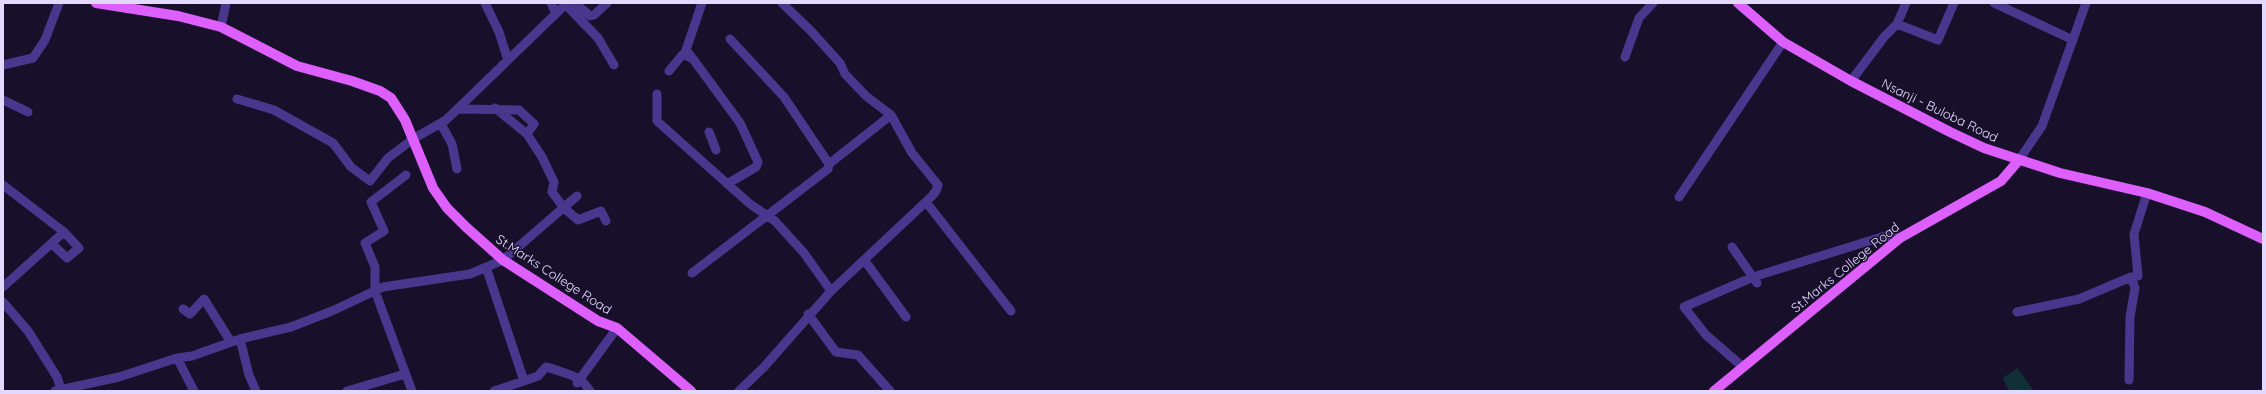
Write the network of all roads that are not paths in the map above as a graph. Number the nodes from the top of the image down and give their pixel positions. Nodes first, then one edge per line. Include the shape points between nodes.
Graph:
1 (59, 3) edge
2 (96, 3) edge
3 (226, 3) edge
4 (485, 3) edge
5 (552, 3) edge
6 (576, 3) edge
7 (607, 3) edge
8 (702, 3) edge
9 (782, 3) edge
10 (1653, 3) edge
11 (1738, 3) edge
12 (1906, 3) edge
13 (1954, 3) edge
14 (1994, 3) edge
15 (2086, 3) edge
16 (566, 4) edge
17 (556, 14) junction
18 (1897, 24) junction
19 (221, 27) junction
20 (730, 39) dead end
21 (2073, 40) junction
22 (1783, 42) junction
23 (1625, 57) dead end
24 (693, 59) junction
25 (508, 60) junction
26 (3, 65) edge
27 (614, 65) dead end
28 (669, 71) dead end
29 (1851, 80) junction
30 (657, 94) dead end
31 (237, 99) dead end
32 (3, 100) edge
33 (495, 108) junction
34 (457, 109) junction
35 (28, 112) dead end
36 (891, 116) junction
37 (441, 124) junction
38 (709, 132) dead end
39 (527, 134) junction
40 (413, 139) junction
41 (716, 150) dead end
42 (2019, 160) junction
43 (829, 164) junction
44 (457, 169) dead end
45 (406, 176) dead end
46 (727, 184) junction
47 (3, 185) edge
48 (2147, 193) junction
49 (578, 196) dead end
50 (1679, 197) dead end
51 (926, 202) junction
52 (564, 208) junction
53 (766, 216) junction
54 (606, 220) dead end
55 (64, 232) junction
56 (1900, 238) junction
57 (2263, 239) edge
58 (52, 244) junction
59 (1732, 247) dead end
60 (503, 260) junction
61 (865, 261) junction
62 (486, 267) junction
63 (692, 273) dead end
64 (2131, 277) junction
65 (1755, 280) junction
66 (3, 287) edge
67 (375, 291) junction
68 (831, 291) junction
69 (3, 302) edge
70 (183, 309) dead end
71 (1011, 311) dead end
72 (2017, 312) dead end
73 (808, 314) junction
74 (906, 317) dead end
75 (618, 328) junction
76 (235, 341) junction
77 (177, 358) junction
78 (1744, 367) junction
79 (406, 374) junction
80 (2129, 380) dead end
81 (524, 381) junction
82 (578, 381) junction
83 (75, 389) edge
84 (58, 390) edge
85 (194, 391) edge
86 (256, 391) edge
87 (347, 391) edge
88 (412, 391) edge
89 (494, 391) edge
90 (590, 391) edge
91 (691, 391) edge
92 (739, 391) edge
93 (890, 391) edge
94 (1714, 391) edge

1 - 26 street via 46,40 33,58
2 - 19 main road, St.Marks College Road via 178,16
3 - 19 street
4 - 25 street via 499,32
5 - 17 street
6 - 7 street via 590,16
8 - 24 street via 686,50
9 - 36 street via 840,63 845,74 866,96
10 - 23 street via 1639,18
11 - 22 main road, Nsanji - Buloba Road
12 - 18 street
13 - 18 street via 1938,40
14 - 21 street
15 - 21 street
16 - 17 street
16 - 27 street via 598,38
17 - 25 street
18 - 29 street
19 - 40 main road, St.Marks College Road via 297,66 380,91 391,98 397,106
20 - 43 street via 784,98
21 - 42 street via 2042,126
22 - 29 main road, Nsanji - Buloba Road
22 - 50 street
24 - 28 street via 683,54
24 - 46 street via 740,123 758,162 756,167
25 - 34 street
29 - 42 main road, Nsanji - Buloba Road via 1950,132 1984,148
30 - 46 street via 657,121
31 - 40 street via 274,110 333,143 351,167 370,181 388,158
32 - 35 street
33 - 34 street
33 - 39 street
33 - 39 street via 519,110 534,124
34 - 37 street
36 - 43 street
36 - 51 street via 912,153 938,185 936,192
37 - 40 street
37 - 44 street via 452,144
38 - 41 street
39 - 52 street via 554,182 552,192
40 - 60 main road, St.Marks College Road via 433,188 447,208
42 - 48 main road, Nsanji - Buloba Road via 2060,173
42 - 56 main road, St.Marks College Road via 2001,181
43 - 53 street via 828,170
45 - 67 street via 371,202 384,231 366,243 375,267
46 - 53 street
47 - 55 street
48 - 57 main road, Nsanji - Buloba Road via 2205,212
48 - 64 street via 2134,234 2138,276
49 - 52 street
51 - 61 street
51 - 71 street
52 - 54 street via 578,220 602,211
52 - 60 street
53 - 63 street
53 - 68 street via 775,221 804,253
55 - 58 street
55 - 58 street via 79,248 67,258
56 - 65 street via 1885,236
56 - 78 main road, St.Marks College Road
58 - 66 street
59 - 65 street
60 - 62 street
60 - 75 main road, St.Marks College Road via 598,320
61 - 68 street
61 - 74 street
62 - 67 street via 457,277 397,284
62 - 81 street
64 - 72 street via 2079,299
64 - 80 street via 2135,288 2130,317
65 - 78 street via 1684,307 1706,335
67 - 76 street via 297,325
67 - 79 street
68 - 73 street
69 - 84 street via 28,331 57,377
70 - 76 street via 190,314 204,299
73 - 92 street via 802,325
73 - 93 street via 836,352 858,355
75 - 82 street
75 - 91 main road, St.Marks College Road
76 - 77 street via 192,356
76 - 86 street
77 - 83 street
77 - 85 street
78 - 94 main road, St.Marks College Road
79 - 87 street
79 - 88 street
81 - 82 street via 538,376 546,367 556,369
81 - 89 street
82 - 90 street
83 - 84 street

